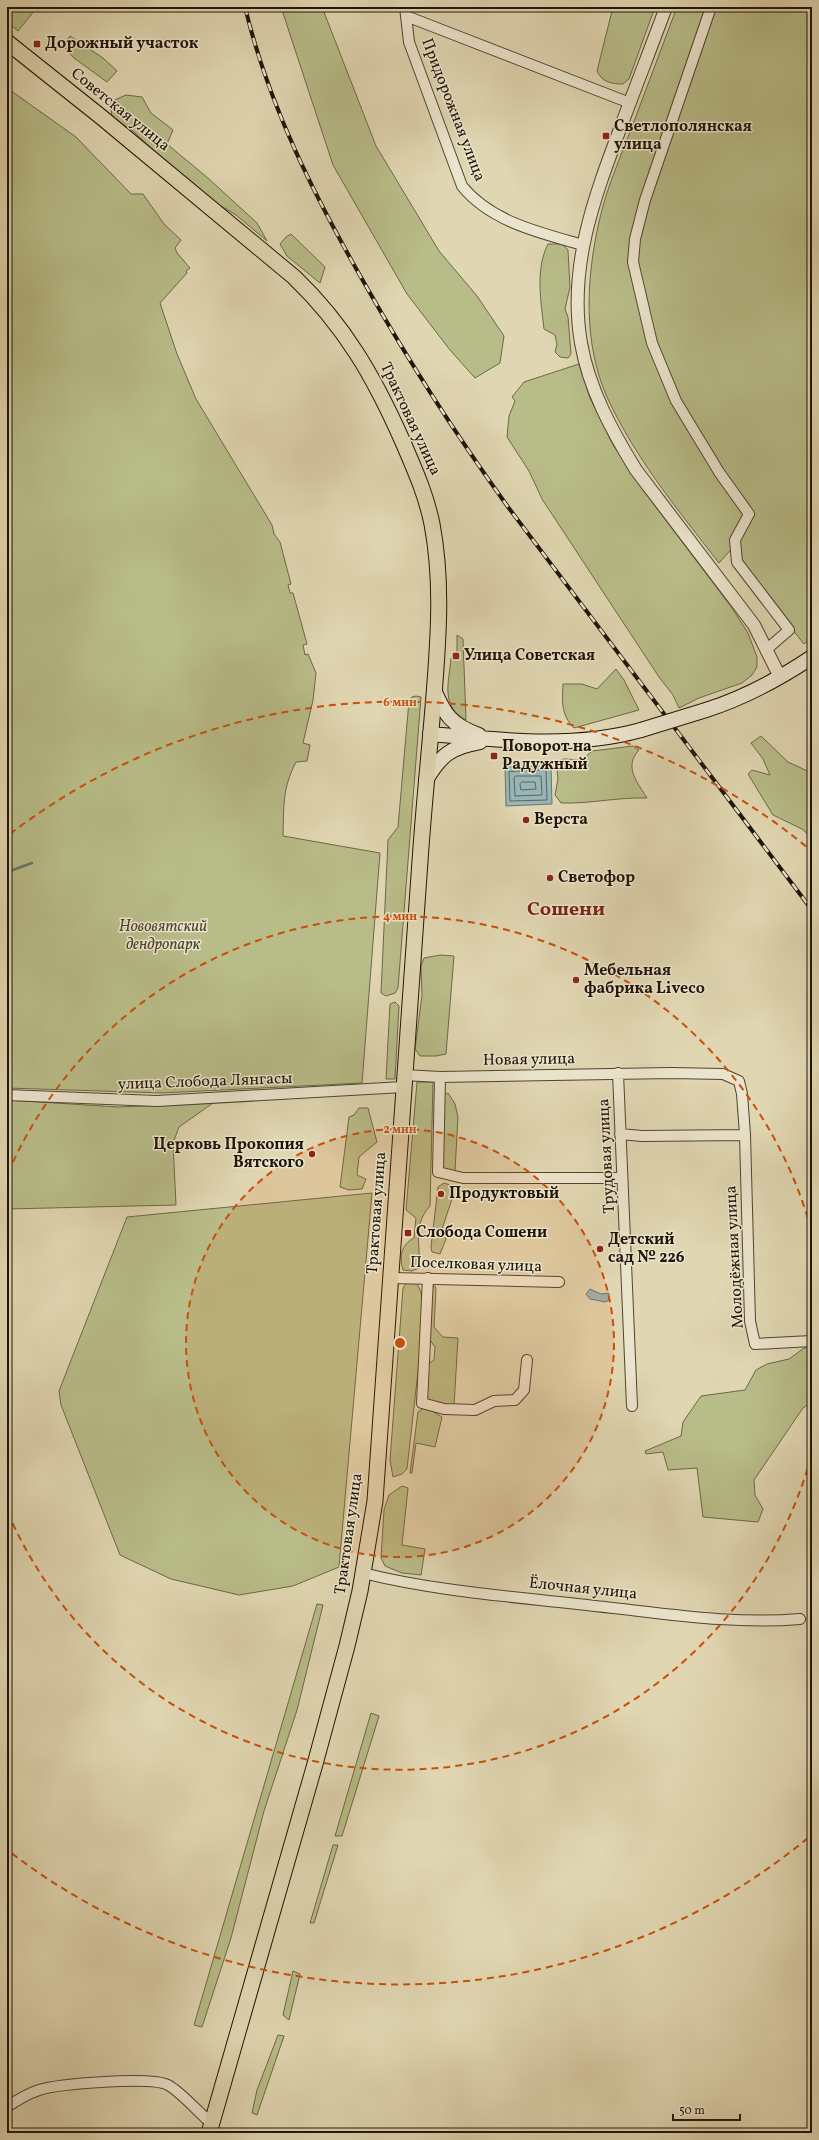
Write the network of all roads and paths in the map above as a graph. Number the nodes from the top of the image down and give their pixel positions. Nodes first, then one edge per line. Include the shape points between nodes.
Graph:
1 (666, 7) edge
2 (711, 7) edge
3 (406, 11) edge
4 (7, 42) edge
5 (630, 103) junction
6 (173, 177) joint
7 (583, 245) junction
8 (767, 649) junction
9 (812, 657) edge
10 (780, 677) junction
11 (434, 690) junction
12 (430, 734) junction
13 (495, 740) junction
14 (426, 780) junction
15 (618, 1073) junction
16 (440, 1077) junction
17 (404, 1081) junction
18 (7, 1096) edge
19 (620, 1134) junction
20 (745, 1135) junction
21 (622, 1178) junction
22 (391, 1278) junction
23 (428, 1278) junction
24 (559, 1282) dead end
25 (812, 1341) edge
26 (527, 1360) dead end
27 (632, 1406) dead end
28 (364, 1573) junction
29 (800, 1619) dead end
30 (7, 2107) edge
31 (210, 2128) edge

1 - 5 street
2 - 8 street via 645,200 635,239 633,262 652,343 676,401 719,472 749,514 735,540 737,562 788,630
3 - 5 street
3 - 7 street, Придорожная улица via 409,42 462,186 469,195 507,220
4 - 6 main road, Советская улица
5 - 7 street via 592,207
6 - 11 main road, Трактовая улица via 320,302 363,362 384,399 423,490 432,524 440,593
7 - 8 street via 579,266 578,300 581,343 591,381 605,414 636,470 754,625
8 - 10 street
9 - 10 main road
10 - 13 main road, bridge via 733,701 641,730 591,739
11 - 12 main road, Трактовая улица
11 - 13 main road via 444,713 454,722 475,734
12 - 13 main road
12 - 14 main road, Трактовая улица
13 - 14 main road via 449,751 434,766
14 - 17 main road, Трактовая улица
15 - 16 street, Новая улица
15 - 19 street, Трудовая улица
15 - 20 street, Молодёжная улица via 723,1074 739,1081
16 - 17 street, Новая улица
16 - 21 street via 438,1172 463,1178
17 - 18 street, улица Слобода Лянгасы via 157,1101
17 - 22 main road, Трактовая улица
19 - 20 street
19 - 21 street, Трудовая улица
20 - 25 street, Молодёжная улица via 750,1321 755,1344
21 - 27 street, Трудовая улица
22 - 23 street, Поселковая улица
22 - 28 main road, Трактовая улица via 375,1501
23 - 24 street, Поселковая улица
23 - 26 street via 422,1403 444,1409 475,1410 494,1401 515,1400 524,1390
28 - 29 street, Ёлочная улица via 428,1587 715,1619 771,1622
28 - 31 main road, Трактовая улица via 315,1764
30 - 31 street via 40,2090 70,2085 150,2080 167,2084

